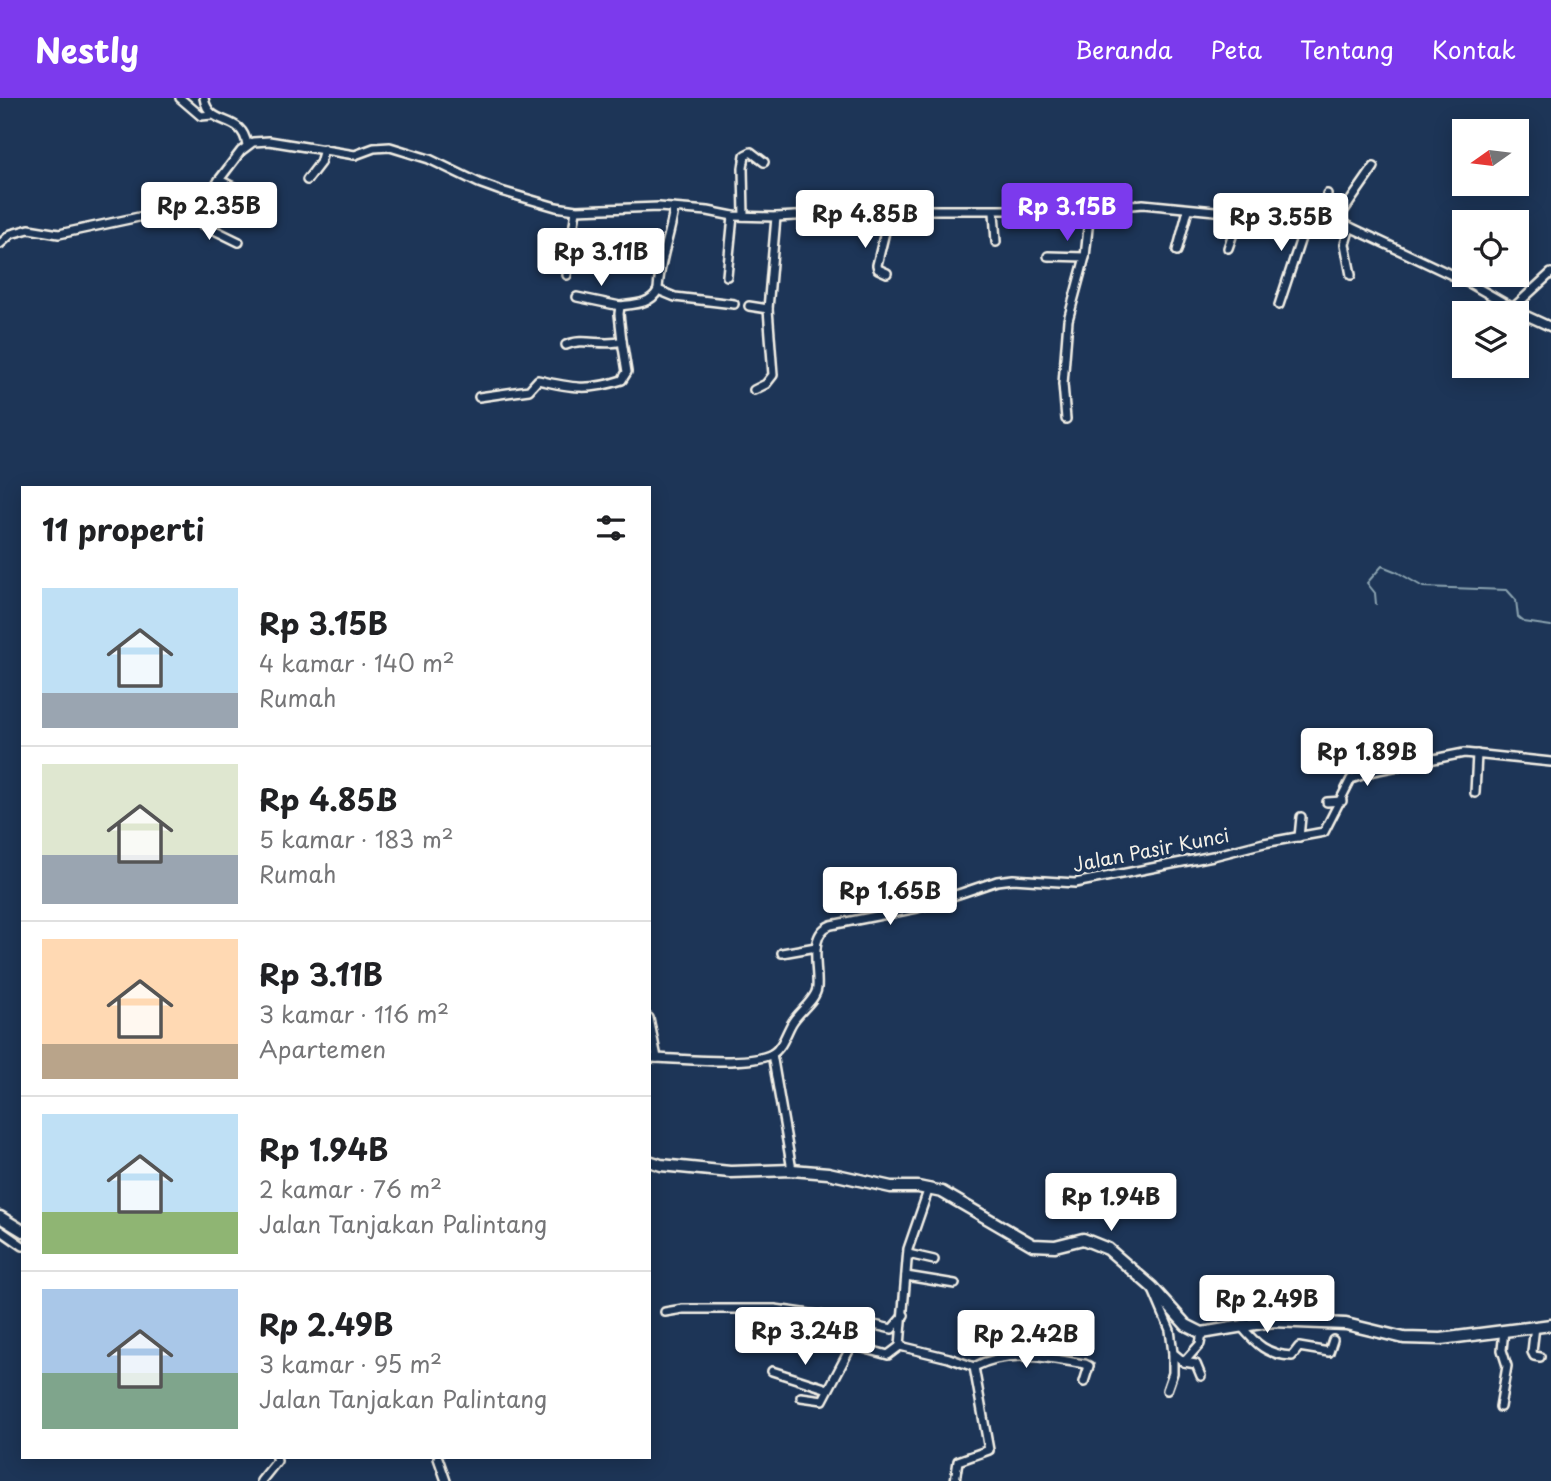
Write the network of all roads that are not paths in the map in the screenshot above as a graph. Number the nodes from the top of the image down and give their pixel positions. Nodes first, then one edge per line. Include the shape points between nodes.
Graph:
1 (180, 98) edge
2 (204, 98) edge
3 (212, 115) junction
4 (247, 145) junction
5 (324, 149) junction
6 (764, 162) dead end
7 (1374, 167) dead end
8 (219, 180) junction
9 (307, 180) dead end
10 (1327, 194) dead end
11 (262, 201) dead end
12 (1308, 206) junction
13 (674, 209) junction
14 (1090, 209) junction
15 (576, 210) junction
16 (1188, 210) junction
17 (1241, 210) junction
18 (1324, 210) junction
19 (890, 211) junction
20 (995, 212) junction
21 (733, 216) junction
22 (744, 216) junction
23 (776, 217) junction
24 (190, 218) junction
25 (1338, 219) junction
26 (1350, 228) junction
27 (996, 242) dead end
28 (239, 243) dead end
29 (0, 244) edge
30 (1228, 248) dead end
31 (1177, 251) dead end
32 (1048, 256) dead end
33 (1085, 257) junction
34 (887, 273) dead end
35 (1551, 273) edge
36 (567, 275) dead end
37 (1351, 275) dead end
38 (727, 276) dead end
39 (658, 290) junction
40 (577, 298) dead end
41 (1501, 301) edge
42 (1521, 301) edge
43 (734, 304) dead end
44 (620, 306) junction
45 (749, 306) dead end
46 (1279, 306) dead end
47 (768, 309) junction
48 (1529, 316) edge
49 (1551, 327) edge
50 (622, 341) junction
51 (566, 345) dead end
52 (754, 390) dead end
53 (479, 397) dead end
54 (1066, 419) dead end
55 (1477, 754) junction
56 (1551, 762) edge
57 (1475, 793) dead end
58 (1342, 801) junction
59 (1327, 802) dead end
60 (1301, 817) dead end
61 (1299, 837) junction
62 (816, 947) junction
63 (782, 953) dead end
64 (651, 1038) edge
65 (772, 1054) junction
66 (653, 1058) edge
67 (651, 1162) edge
68 (792, 1170) junction
69 (929, 1188) junction
70 (0, 1217) edge
71 (0, 1230) edge
72 (21, 1230) edge
73 (21, 1245) edge
74 (908, 1254) junction
75 (934, 1260) dead end
76 (906, 1276) junction
77 (955, 1284) dead end
78 (1152, 1287) junction
79 (664, 1312) dead end
80 (905, 1314) junction
81 (860, 1321) junction
82 (1551, 1325) edge
83 (1241, 1326) junction
84 (1535, 1326) junction
85 (1504, 1330) junction
86 (1202, 1333) junction
87 (1333, 1340) dead end
88 (852, 1345) junction
89 (900, 1346) junction
90 (1173, 1353) junction
91 (1540, 1357) dead end
92 (1184, 1362) junction
93 (974, 1367) junction
94 (772, 1371) dead end
95 (1201, 1376) dead end
96 (1084, 1382) dead end
97 (828, 1389) junction
98 (1167, 1390) dead end
99 (802, 1397) dead end
100 (1500, 1407) dead end
101 (278, 1459) edge
102 (438, 1459) edge
103 (261, 1481) edge
104 (446, 1481) edge
105 (955, 1481) edge

1 - 3 street via 201,116
2 - 3 street
3 - 4 street via 238,126
4 - 5 street via 282,141
4 - 8 street
5 - 9 street
5 - 15 street via 355,155 390,147 501,191
6 - 22 street via 751,152 746,155
7 - 25 street
8 - 11 street
8 - 24 street
10 - 18 street
12 - 17 street
12 - 18 street
12 - 46 street
13 - 15 street
13 - 21 street
13 - 39 street
14 - 16 street via 1143,204
14 - 20 street
14 - 33 street
15 - 36 street
16 - 17 street
16 - 31 street
17 - 30 street
18 - 25 street
19 - 20 street
19 - 23 street
19 - 34 street via 877,265
20 - 27 street
21 - 22 street
21 - 38 street
22 - 23 street
23 - 47 street
24 - 28 street
24 - 29 street via 153,214 59,234 29,229 11,234
25 - 26 street
26 - 37 street via 1345,244
26 - 41 street
32 - 33 street
33 - 54 street via 1068,320 1063,384
35 - 42 street
39 - 43 street via 675,297
39 - 44 street via 644,302
40 - 44 street
44 - 50 street
45 - 47 street
47 - 52 street via 773,375
48 - 49 street
50 - 51 street
50 - 53 street via 627,372 622,380 585,389 538,380 529,390
55 - 56 street, Jalan Pasir Kunci
55 - 57 street
55 - 58 street, Jalan Pasir Kunci via 1446,755 1354,777
58 - 59 street
58 - 61 street, Jalan Pasir Kunci via 1324,832
60 - 61 street
61 - 62 street, Jalan Pasir Kunci via 1075,883 997,881 917,908 831,925 821,931
62 - 63 street
62 - 65 street via 817,990
64 - 66 street
65 - 66 street via 743,1060
65 - 68 street
67 - 68 street via 730,1172
68 - 69 street via 833,1173 891,1187
69 - 74 street
69 - 78 street via 950,1195 1033,1245 1055,1246 1083,1239 1099,1244
70 - 72 street
71 - 73 street
74 - 75 street
74 - 76 street
76 - 77 street
76 - 80 street
78 - 86 street via 1186,1325
78 - 90 street via 1170,1330
79 - 81 street via 775,1309
80 - 81 street via 892,1329
80 - 89 street
81 - 88 street
82 - 84 street
83 - 85 street via 1273,1321 1337,1324 1417,1339
83 - 86 street
83 - 87 street via 1266,1351 1284,1355 1292,1356 1301,1347 1329,1352
84 - 85 street
84 - 91 street via 1532,1352
85 - 100 street via 1502,1354 1507,1366
86 - 92 street via 1200,1344
88 - 89 street via 888,1355
88 - 97 street
89 - 93 street
90 - 92 street
90 - 98 street
92 - 95 street via 1196,1364
93 - 96 street via 995,1357 1038,1356 1089,1366
93 - 105 street via 989,1450 958,1461
94 - 97 street
97 - 99 street via 823,1400
101 - 103 street
102 - 104 street

